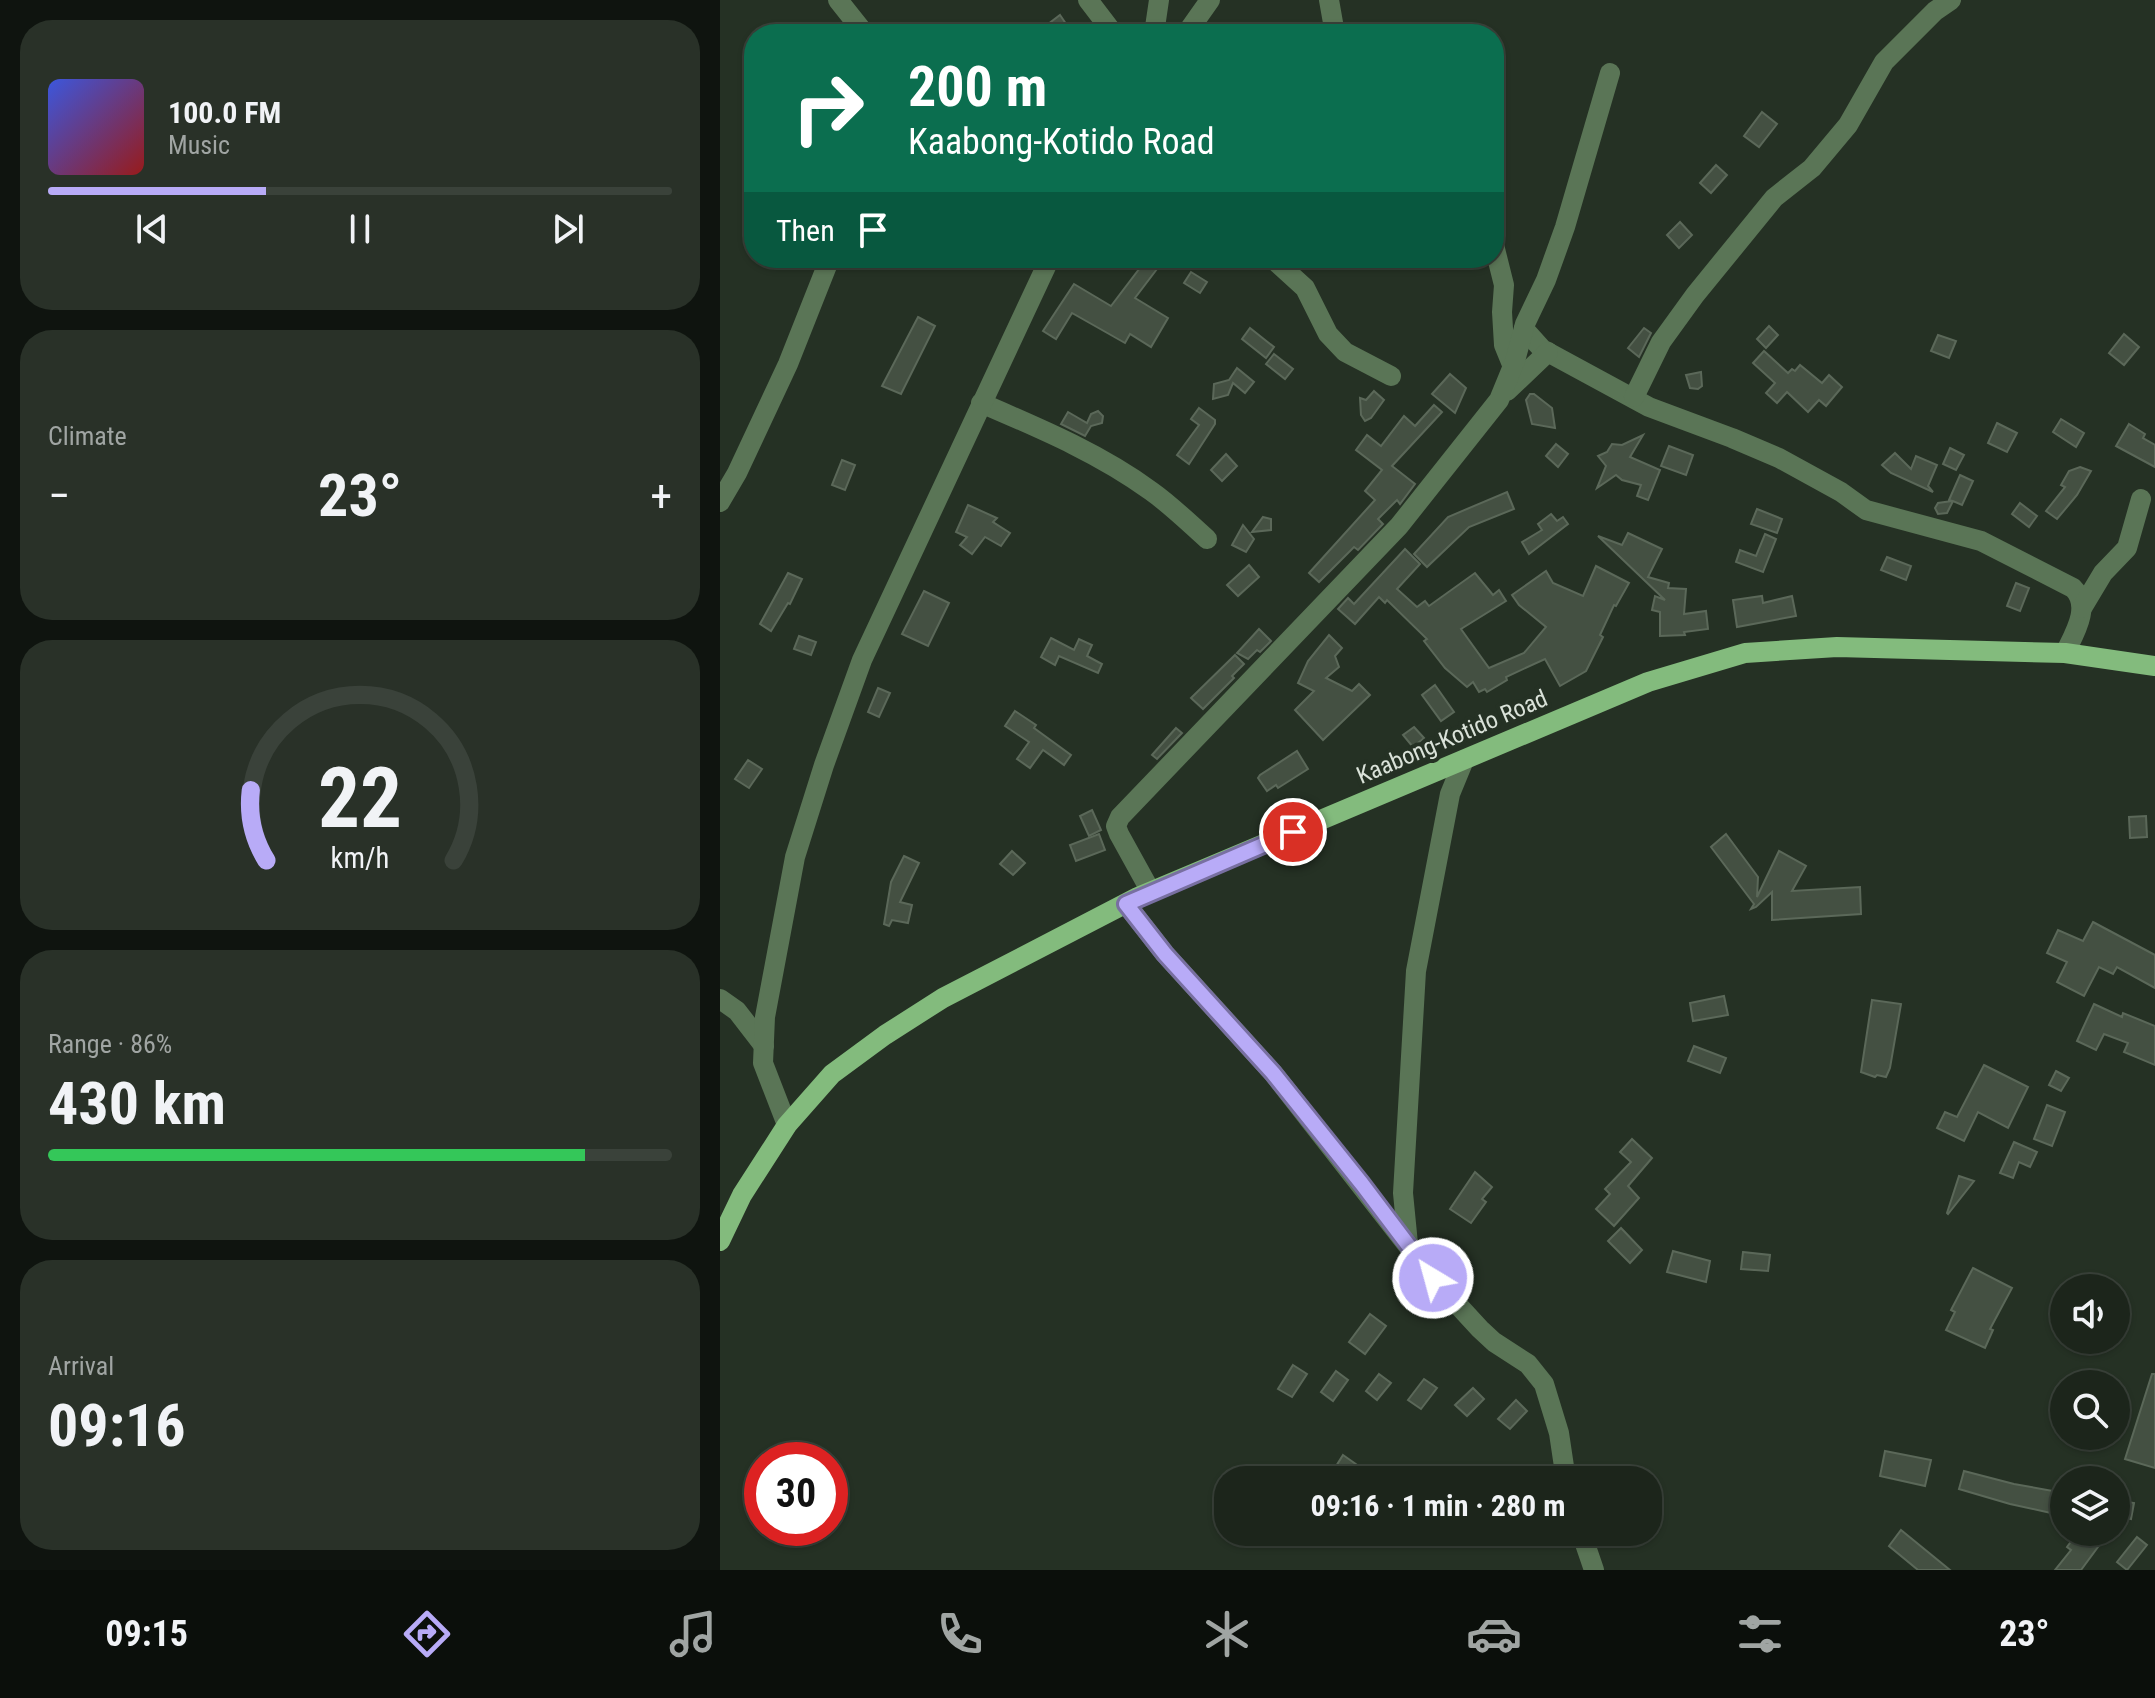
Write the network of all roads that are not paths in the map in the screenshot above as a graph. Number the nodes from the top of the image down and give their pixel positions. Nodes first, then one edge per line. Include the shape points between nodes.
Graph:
1 (838, 0) edge
2 (1088, 0) edge
3 (1159, 0) edge
4 (1210, 0) edge
5 (1329, 0) edge
6 (1951, 0) edge
7 (856, 24) edge
8 (1106, 24) edge
9 (1155, 24) edge
10 (1193, 24) edge
11 (1333, 24) edge
12 (1610, 73) dead end
13 (826, 268) edge
14 (1045, 268) edge
15 (1283, 268) edge
16 (1500, 268) edge
17 (1524, 329) junction
18 (1548, 352) junction
19 (1513, 367) junction
20 (1391, 376) dead end
21 (1634, 397) junction
22 (1499, 400) junction
23 (981, 403) junction
24 (2141, 499) dead end
25 (720, 502) edge
26 (1207, 539) dead end
27 (2082, 608) junction
28 (2065, 653) junction
29 (2155, 666) edge
30 (1464, 760) junction
31 (1151, 892) junction
32 (1126, 904) junction
33 (720, 999) edge
34 (764, 1046) junction
35 (787, 1125) junction
36 (720, 1241) edge
37 (1408, 1244) junction
38 (1564, 1466) edge
39 (1586, 1546) edge
40 (1594, 1570) edge

1 - 7 street
2 - 8 street
3 - 9 street
4 - 10 street
5 - 11 street
6 - 21 street via 1884,62 1848,125 1812,168 1774,198 1695,295 1661,342
12 - 17 street via 1574,201
13 - 25 street via 788,364
14 - 23 street
15 - 20 street via 1305,288 1328,334 1345,352
16 - 19 street via 1504,345
17 - 18 street
17 - 19 street
18 - 21 street
18 - 22 street
19 - 22 street
21 - 27 street via 1779,458 1866,510 1981,541 2073,588
22 - 31 street via 1399,526 1120,817 1119,834
23 - 26 street via 1104,461 1151,491
23 - 34 street via 862,660 824,765 795,857 774,957
24 - 27 street via 2127,548 2103,573
27 - 28 street
28 - 29 main road, Kaabong-Kotido Road
28 - 30 main road, Kaabong-Kotido Road via 1897,647 1745,653 1648,682
30 - 31 main road, Kaabong-Kotido Road
30 - 37 street via 1450,794 1416,971 1403,1193
31 - 32 main road, Kaabong-Kotido Road
32 - 35 main road, Kaabong-Kotido Road via 943,998 885,1035 832,1074
32 - 37 street via 1273,1073
33 - 34 street via 737,1011
34 - 35 street via 763,1063
35 - 36 main road, Kaabong-Kotido Road
37 - 38 street via 1464,1313 1528,1364 1544,1384
39 - 40 street

